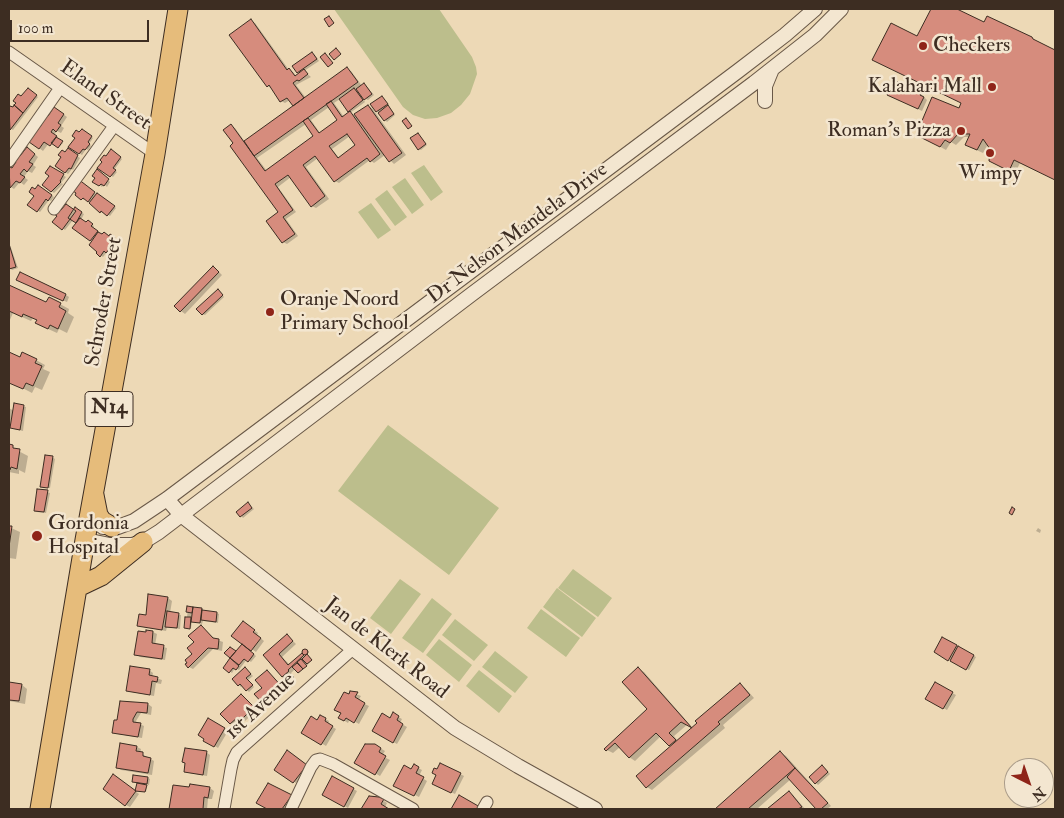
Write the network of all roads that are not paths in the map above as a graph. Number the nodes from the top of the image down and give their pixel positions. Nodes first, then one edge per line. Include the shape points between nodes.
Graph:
1 (178, 9) edge
2 (815, 9) edge
3 (841, 9) edge
4 (9, 52) edge
5 (762, 52) junction
6 (772, 68) junction
7 (747, 86) junction
8 (60, 88) junction
9 (711, 90) junction
10 (765, 101) dead end
11 (114, 126) junction
12 (155, 154) junction
13 (9, 161) edge
14 (54, 209) dead end
15 (94, 489) junction
16 (167, 499) junction
17 (181, 515) junction
18 (112, 527) junction
19 (86, 531) junction
20 (143, 542) junction
21 (78, 587) junction
22 (353, 649) junction
23 (40, 809) edge
24 (224, 809) edge
25 (291, 809) edge
26 (413, 809) edge
27 (595, 809) edge

1 - 12 highway, Schroder Street / N14
2 - 5 street, Dr Nelson Mandela Drive
3 - 6 street, Dr Nelson Mandela Drive
4 - 8 street, Eland Street
5 - 7 street
5 - 9 street, Dr Nelson Mandela Drive
6 - 7 street, Dr Nelson Mandela Drive
6 - 10 street via 765,86
7 - 9 street
7 - 17 street, Dr Nelson Mandela Drive
8 - 11 street, Eland Street
8 - 13 street
9 - 16 street, Dr Nelson Mandela Drive
11 - 12 street, Eland Street
11 - 14 street
12 - 15 highway, Schroder Street / N14
15 - 18 highway via 98,515
15 - 19 highway, Schroder Street / N14
16 - 17 street, Jan de Klerk Road
16 - 18 street, Dr Nelson Mandela Drive via 141,518
17 - 20 street, Dr Nelson Mandela Drive
17 - 22 street, Jan de Klerk Road
18 - 19 street, Dr Nelson Mandela Drive
19 - 20 street, Dr Nelson Mandela Drive via 121,546
19 - 21 highway, Schroder Street / N14
20 - 21 highway via 101,576
21 - 23 highway, Schroder Street / N14
22 - 24 street, 1st Avenue via 238,752 233,760
22 - 27 street, Jan de Klerk Road via 469,738
25 - 26 street via 316,760 326,760

